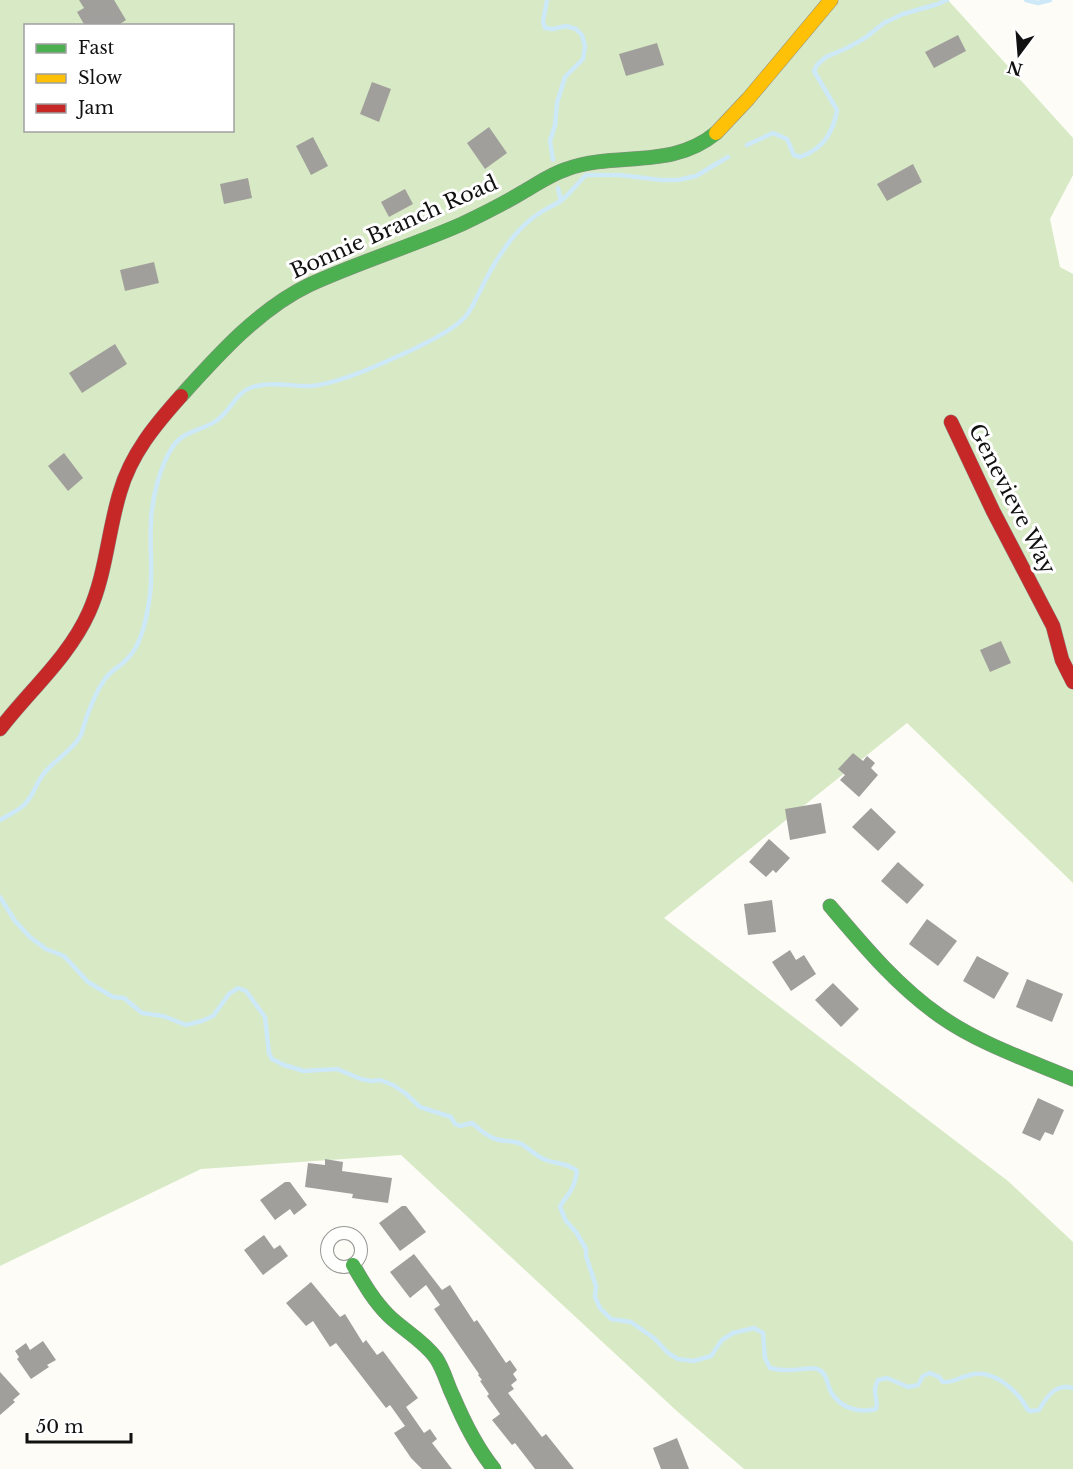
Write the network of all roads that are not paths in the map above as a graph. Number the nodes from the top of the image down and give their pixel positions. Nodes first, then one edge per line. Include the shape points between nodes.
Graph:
1 (831, 0) edge
2 (951, 422) dead end
3 (1068, 660) edge
4 (1073, 682) edge
5 (0, 729) edge
6 (830, 906) dead end
7 (1073, 1078) edge
8 (353, 1265) dead end
9 (494, 1469) edge

1 - 5 street, Bonnie Branch Road via 718,133 698,146 650,158 569,168 452,228 312,282 254,323 201,374 143,442 122,485 90,610 81,628
2 - 3 street, Genevieve Way
3 - 4 street, Genevieve Way
6 - 7 street via 927,1007 986,1042
8 - 9 street via 376,1303 438,1361 475,1445

